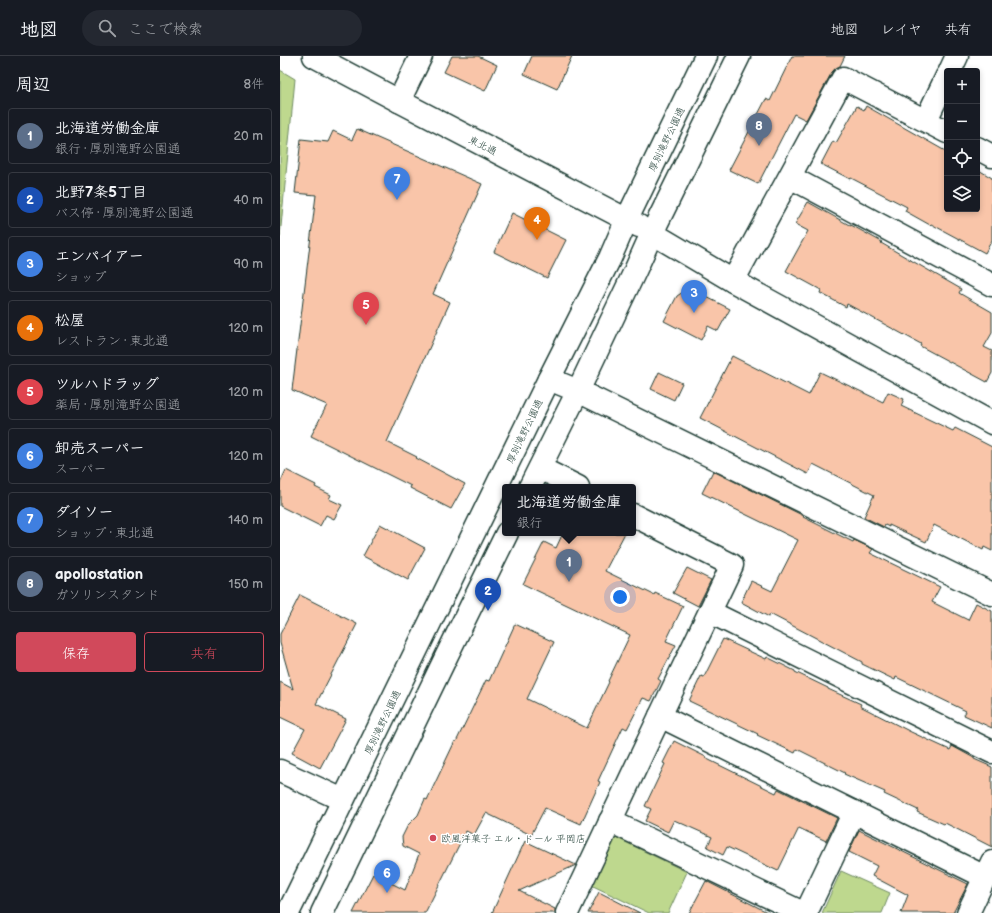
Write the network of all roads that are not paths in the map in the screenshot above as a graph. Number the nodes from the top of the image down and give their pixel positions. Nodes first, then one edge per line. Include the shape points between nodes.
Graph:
1 (314, 56) edge
2 (421, 56) edge
3 (706, 56) edge
4 (739, 56) edge
5 (957, 56) edge
6 (951, 68) edge
7 (944, 82) edge
8 (399, 101) junction
9 (926, 120) junction
10 (944, 130) edge
11 (980, 150) edge
12 (992, 156) edge
13 (790, 177) junction
14 (627, 219) junction
15 (652, 233) junction
16 (733, 281) junction
17 (992, 285) edge
18 (549, 379) junction
19 (578, 391) junction
20 (992, 423) edge
21 (540, 468) junction
22 (532, 484) edge
23 (572, 484) edge
24 (636, 517) edge
25 (506, 536) edge
26 (992, 594) edge
27 (710, 612) junction
28 (660, 716) junction
29 (992, 752) edge
30 (280, 771) edge
31 (343, 800) junction
32 (854, 812) junction
33 (610, 821) junction
34 (989, 869) edge
35 (288, 913) edge
36 (322, 913) edge
37 (567, 913) edge
38 (805, 913) edge
39 (968, 913) edge

1 - 8 street, 東北通
2 - 8 street
3 - 14 street, 厚別滝野公園通
4 - 15 street
5 - 6 street
7 - 9 street
8 - 14 street, 東北通
9 - 10 street
9 - 13 street via 843,78
11 - 12 street
13 - 16 street
13 - 17 street
14 - 15 street, 東北通
14 - 18 street, 厚別滝野公園通
15 - 16 street, 東北通
15 - 19 street
16 - 20 street, 東北通
18 - 19 street
18 - 31 street, 厚別滝野公園通
19 - 21 street
19 - 26 street
21 - 22 street
21 - 23 street
24 - 27 street via 732,565
25 - 36 street
27 - 28 street
27 - 29 street
28 - 32 street
28 - 33 street
30 - 31 street
31 - 35 street, 厚別滝野公園通
32 - 34 street
32 - 38 street
33 - 37 street
33 - 38 street
34 - 39 street

